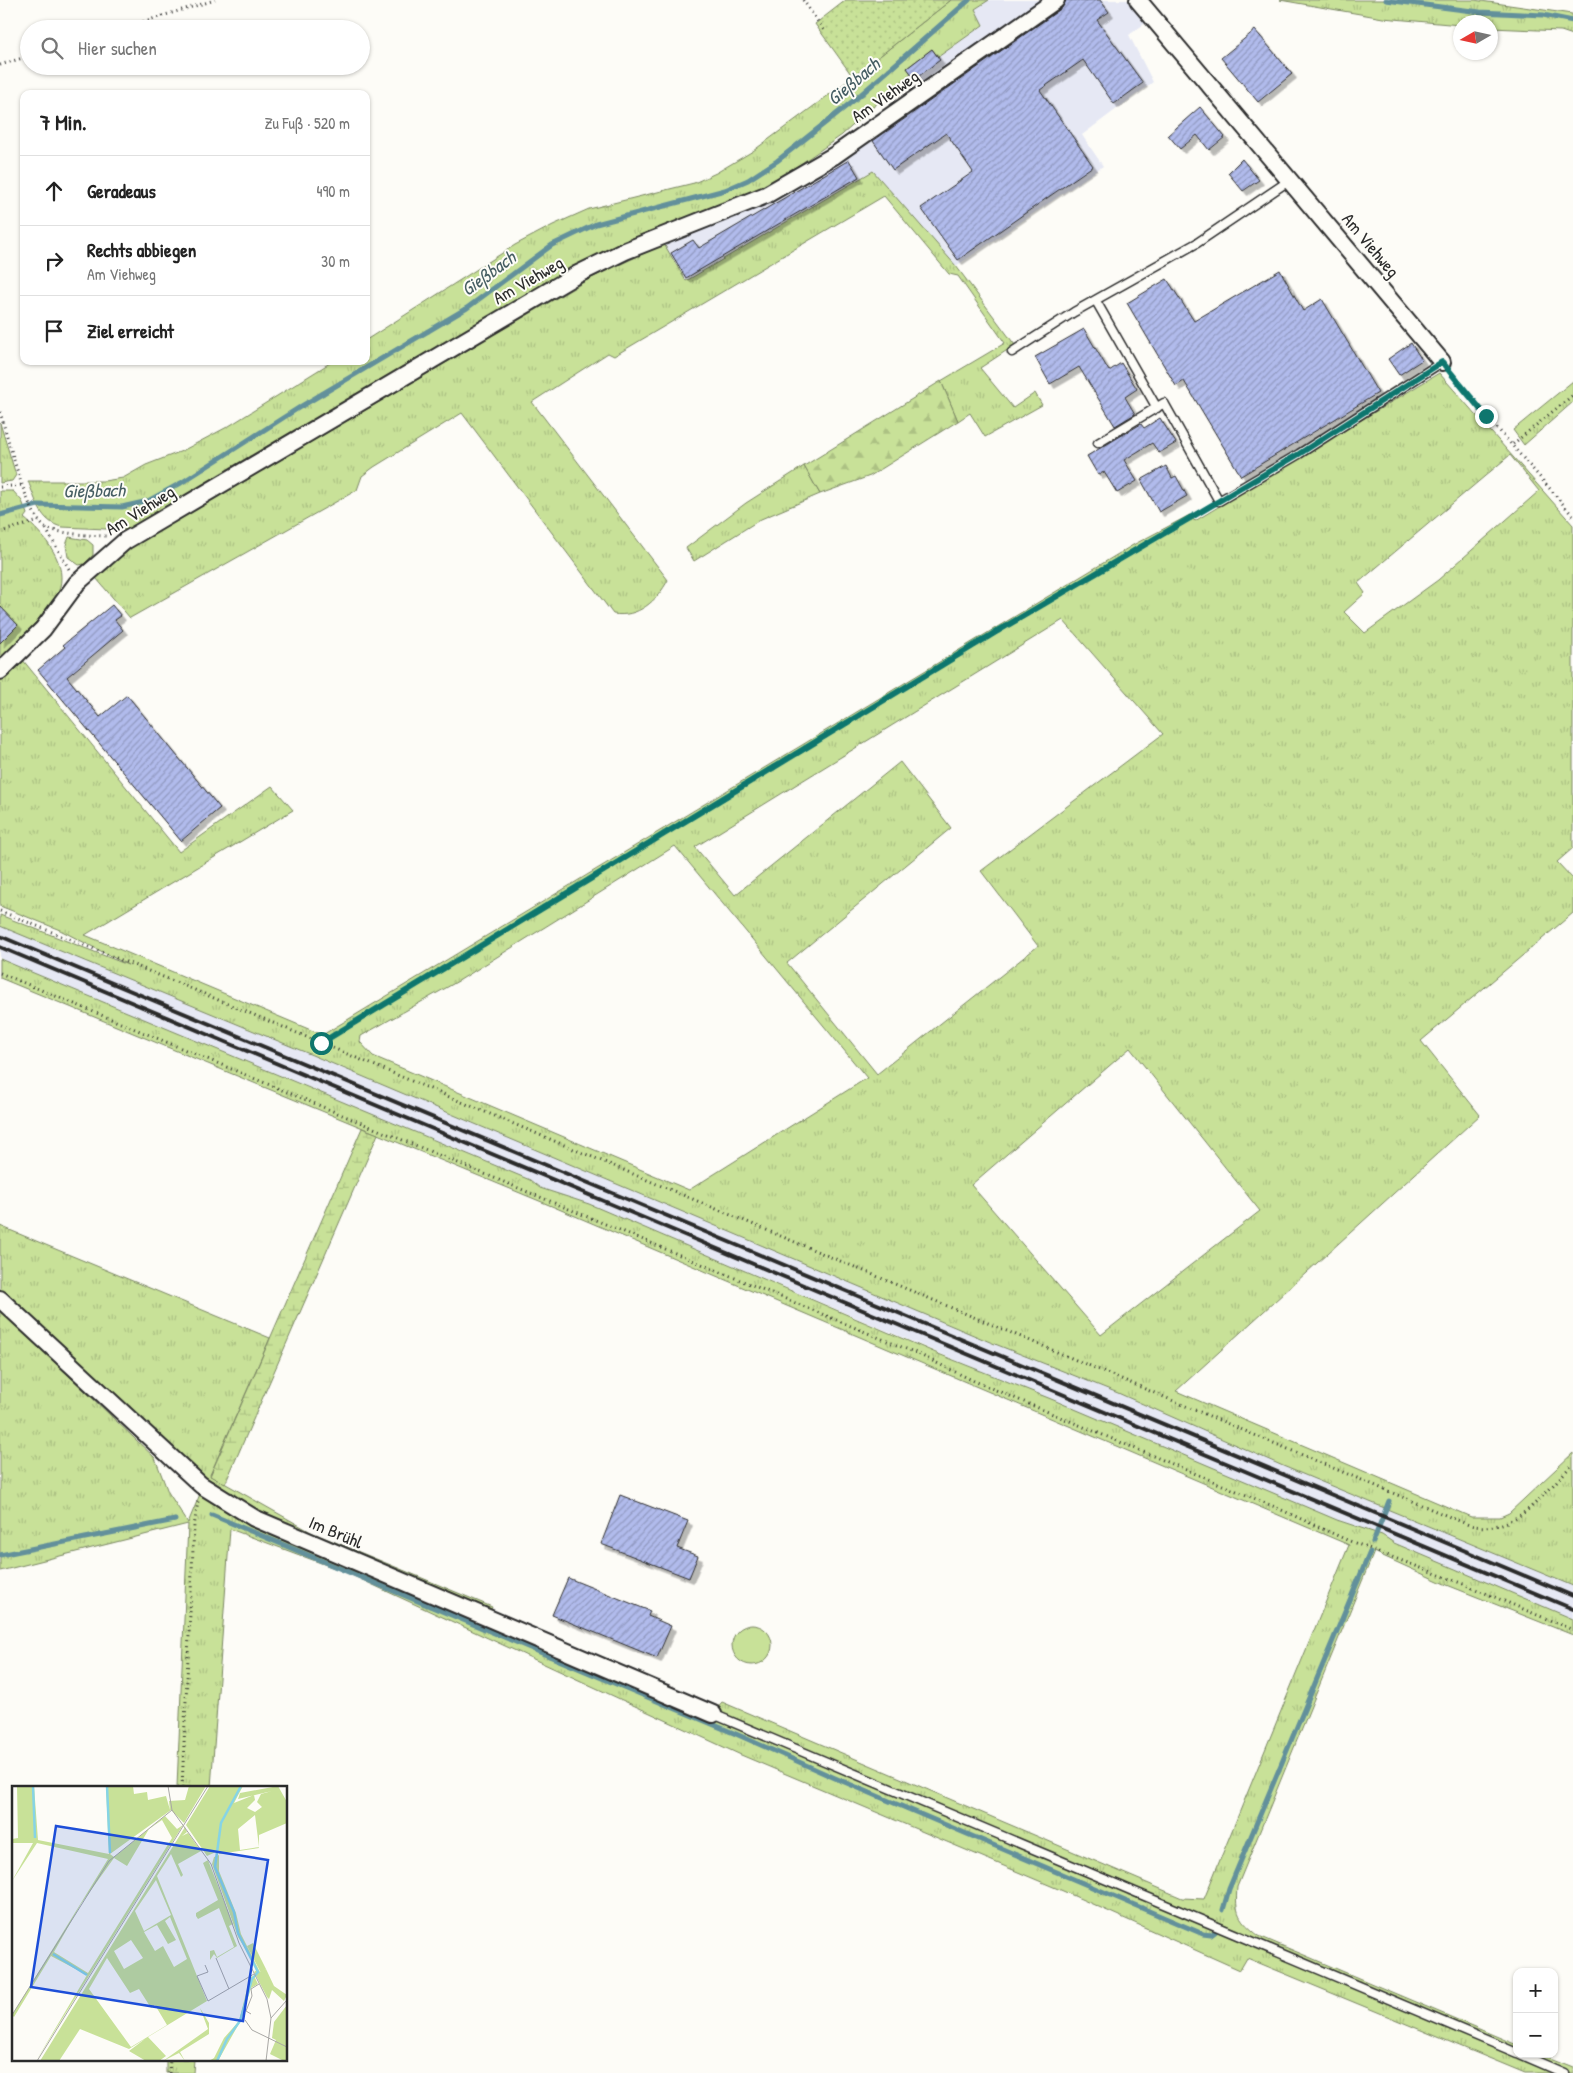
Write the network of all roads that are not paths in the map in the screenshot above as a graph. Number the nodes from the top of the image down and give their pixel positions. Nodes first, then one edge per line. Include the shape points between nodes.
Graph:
1 (1056, 0) edge
2 (1138, 0) edge
3 (1290, 180) junction
4 (1096, 300) junction
5 (1012, 352) dead end
6 (1442, 362) joint
7 (1157, 408) junction
8 (1098, 443) dead end
9 (0, 670) edge
10 (0, 1299) edge
11 (713, 1714) joint
12 (1513, 2052) edge
13 (1528, 2058) edge
14 (1564, 2073) edge

1 - 9 street, Am Viehweg via 826,160 766,195 625,251 576,275 125,541 77,583 42,629
2 - 3 street, Am Viehweg
3 - 4 lane via 1197,243
3 - 6 street, Am Viehweg
4 - 5 lane
4 - 7 lane
6 - 7 lane via 1219,501 1164,403
7 - 8 lane
10 - 11 street, Im Brühl via 201,1485 254,1518
11 - 12 lane
13 - 14 lane

